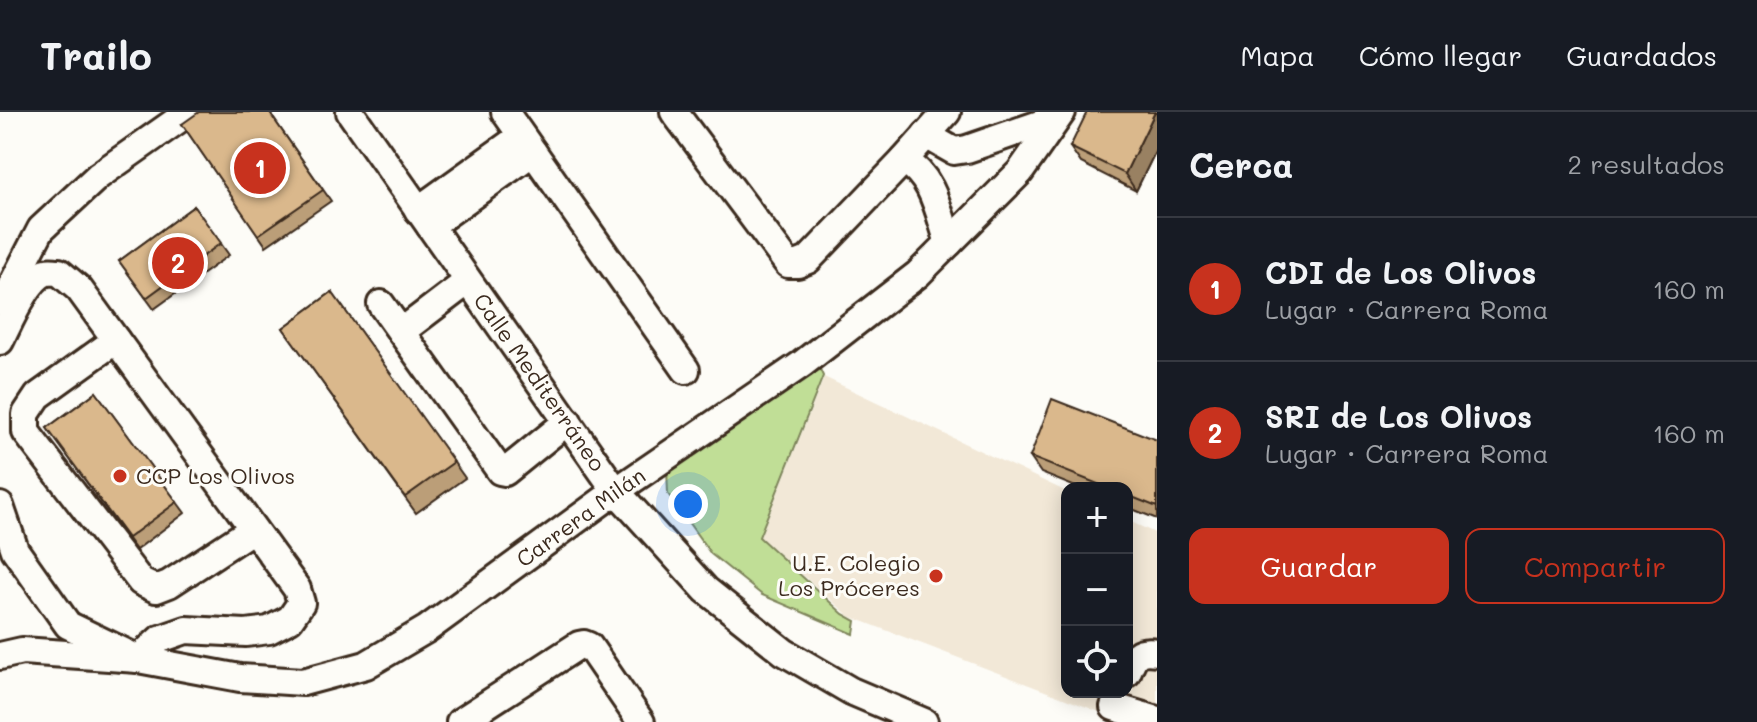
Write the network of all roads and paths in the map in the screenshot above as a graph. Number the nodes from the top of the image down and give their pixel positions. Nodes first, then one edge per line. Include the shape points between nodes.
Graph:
1 (189, 112) edge
2 (350, 112) edge
3 (505, 112) edge
4 (674, 112) edge
5 (947, 112) edge
6 (1060, 115) edge
7 (926, 135) junction
8 (527, 144) junction
9 (904, 160) junction
10 (424, 218) junction
11 (949, 243) junction
12 (468, 281) junction
13 (381, 304) dead end
14 (0, 330) edge
15 (401, 332) junction
16 (116, 340) junction
17 (0, 341) edge
18 (686, 370) dead end
19 (568, 421) junction
20 (616, 491) junction
21 (0, 506) edge
22 (253, 529) junction
23 (1157, 652) edge
24 (0, 656) edge
25 (1133, 658) edge
26 (138, 659) junction
27 (1114, 707) edge
28 (1157, 720) edge
29 (460, 722) edge
30 (641, 722) edge
31 (924, 722) edge

1 - 14 street via 98,176 41,229 9,291
2 - 10 street, Calle Mediterráneo
3 - 8 street
4 - 9 street via 788,264 808,260
5 - 7 street
6 - 7 street via 954,151
6 - 11 street, Carrera Milán via 1020,172
7 - 9 street
8 - 10 street
8 - 18 street
9 - 11 street via 928,182
10 - 12 street, Calle Mediterráneo
11 - 20 street, Carrera Milán via 918,274 802,364
12 - 15 street
12 - 19 street, Calle Mediterráneo
13 - 15 street
15 - 19 street via 500,471
16 - 17 street via 79,289 59,272 45,273 29,288
16 - 22 street
16 - 22 street via 38,396 26,414 26,432 148,586 169,584
19 - 20 street, Calle Mediterráneo
20 - 26 street, Carrera Milán via 427,629 366,665 303,682 240,678
20 - 31 street, Calle Mediterráneo via 706,590 784,652 851,691
21 - 26 street via 15,550 68,625
22 - 26 street via 297,589 301,603 290,619 269,630 246,633 186,630 160,639
23 - 25 street via 1145,650
24 - 26 street, Carrera Milán via 22,651
27 - 28 street
29 - 30 street via 584,644

